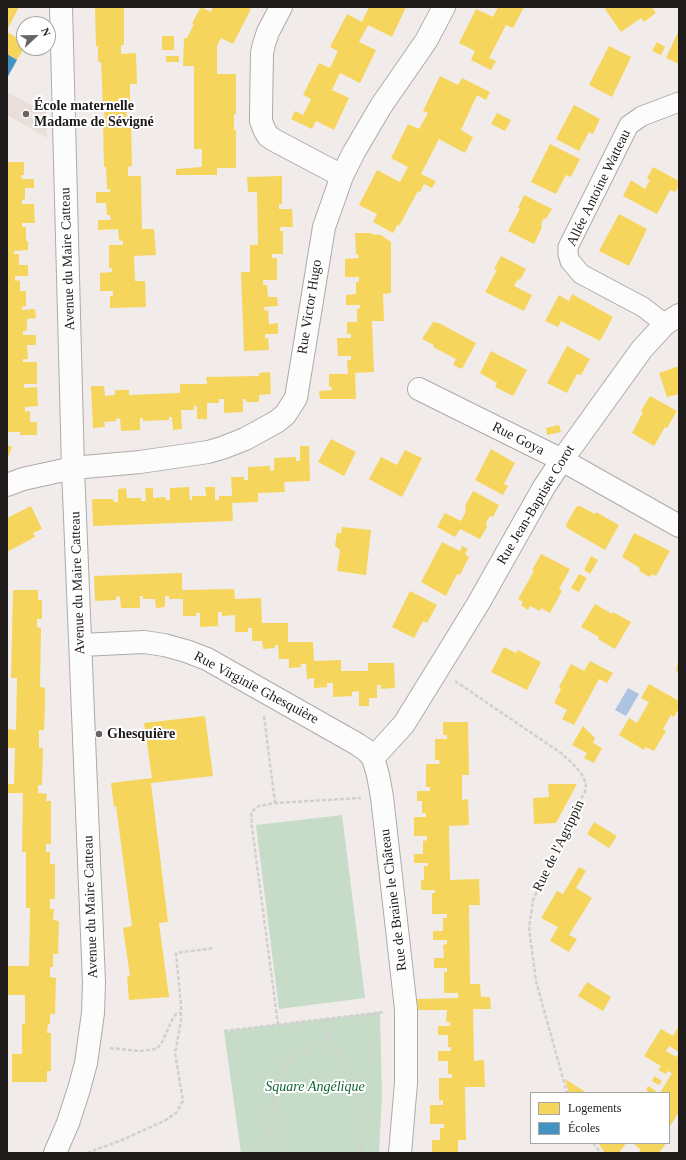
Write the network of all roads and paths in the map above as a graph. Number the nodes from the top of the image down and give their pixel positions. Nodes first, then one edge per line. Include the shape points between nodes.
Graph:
1 (61, 7) edge
2 (281, 7) edge
3 (444, 7) edge
4 (679, 102) edge
5 (342, 176) junction
6 (672, 320) edge
7 (418, 389) dead end
8 (562, 460) junction
9 (73, 468) junction
10 (7, 485) edge
11 (679, 526) edge
12 (81, 646) junction
13 (438, 670) junction
14 (261, 690) junction
15 (373, 758) junction
16 (382, 797) junction
17 (275, 803) junction
18 (214, 948) dead end
19 (406, 1009) junction
20 (181, 1013) junction
21 (327, 1019) junction
22 (278, 1025) junction
23 (224, 1031) dead end
24 (328, 1037) junction
25 (89, 1045) junction
26 (567, 1092) edge
27 (595, 1144) edge
28 (55, 1153) edge
29 (87, 1153) edge
30 (273, 1153) edge
31 (360, 1153) edge
32 (400, 1153) edge
33 (601, 1153) edge

1 - 9 street, Avenue du Maire Catteau
2 - 5 street via 263,48 261,121 268,136
3 - 5 street, Rue Victor Hugo via 426,41 378,112
4 - 6 street, Allée Antoine Watteau via 642,116 629,125 568,247 570,261 581,274
5 - 9 street, Rue Victor Hugo via 324,226 296,398 285,415 245,439 208,452
6 - 8 street, Rue Jean-Baptiste Corot via 656,332 642,349
7 - 8 street, Rue Goya
8 - 11 street, Rue Goya
8 - 13 street, Rue Jean-Baptiste Corot via 544,486
9 - 10 street, Rue Victor Hugo via 23,478
9 - 12 street, Avenue du Maire Catteau
12 - 14 street, Rue Virginie Ghesquière via 134,642 164,645 207,659
12 - 25 street, Avenue du Maire Catteau via 94,983
13 - 15 street via 404,724
13 - 26 path, Rue de l'Agrippin via 561,753 581,773 586,783 533,900 529,928 536,981
14 - 15 street, Rue Virginie Ghesquière via 357,744
14 - 17 path
15 - 16 street, Rue de Braine le Château
16 - 17 path
16 - 19 street, Rue de Braine le Château
17 - 22 path via 259,806 251,812
18 - 20 path via 176,953
19 - 21 path
19 - 32 street, Rue de Braine le Château via 406,1083
20 - 25 path via 173,1018 156,1049 140,1051
20 - 29 path via 175,1053 182,1101 176,1113 122,1140
21 - 22 path
21 - 24 path
22 - 23 path
24 - 30 path via 288,1062 276,1076 271,1134
24 - 31 path via 351,1074 363,1130
25 - 28 street, Avenue du Maire Catteau via 79,1089
27 - 33 path

